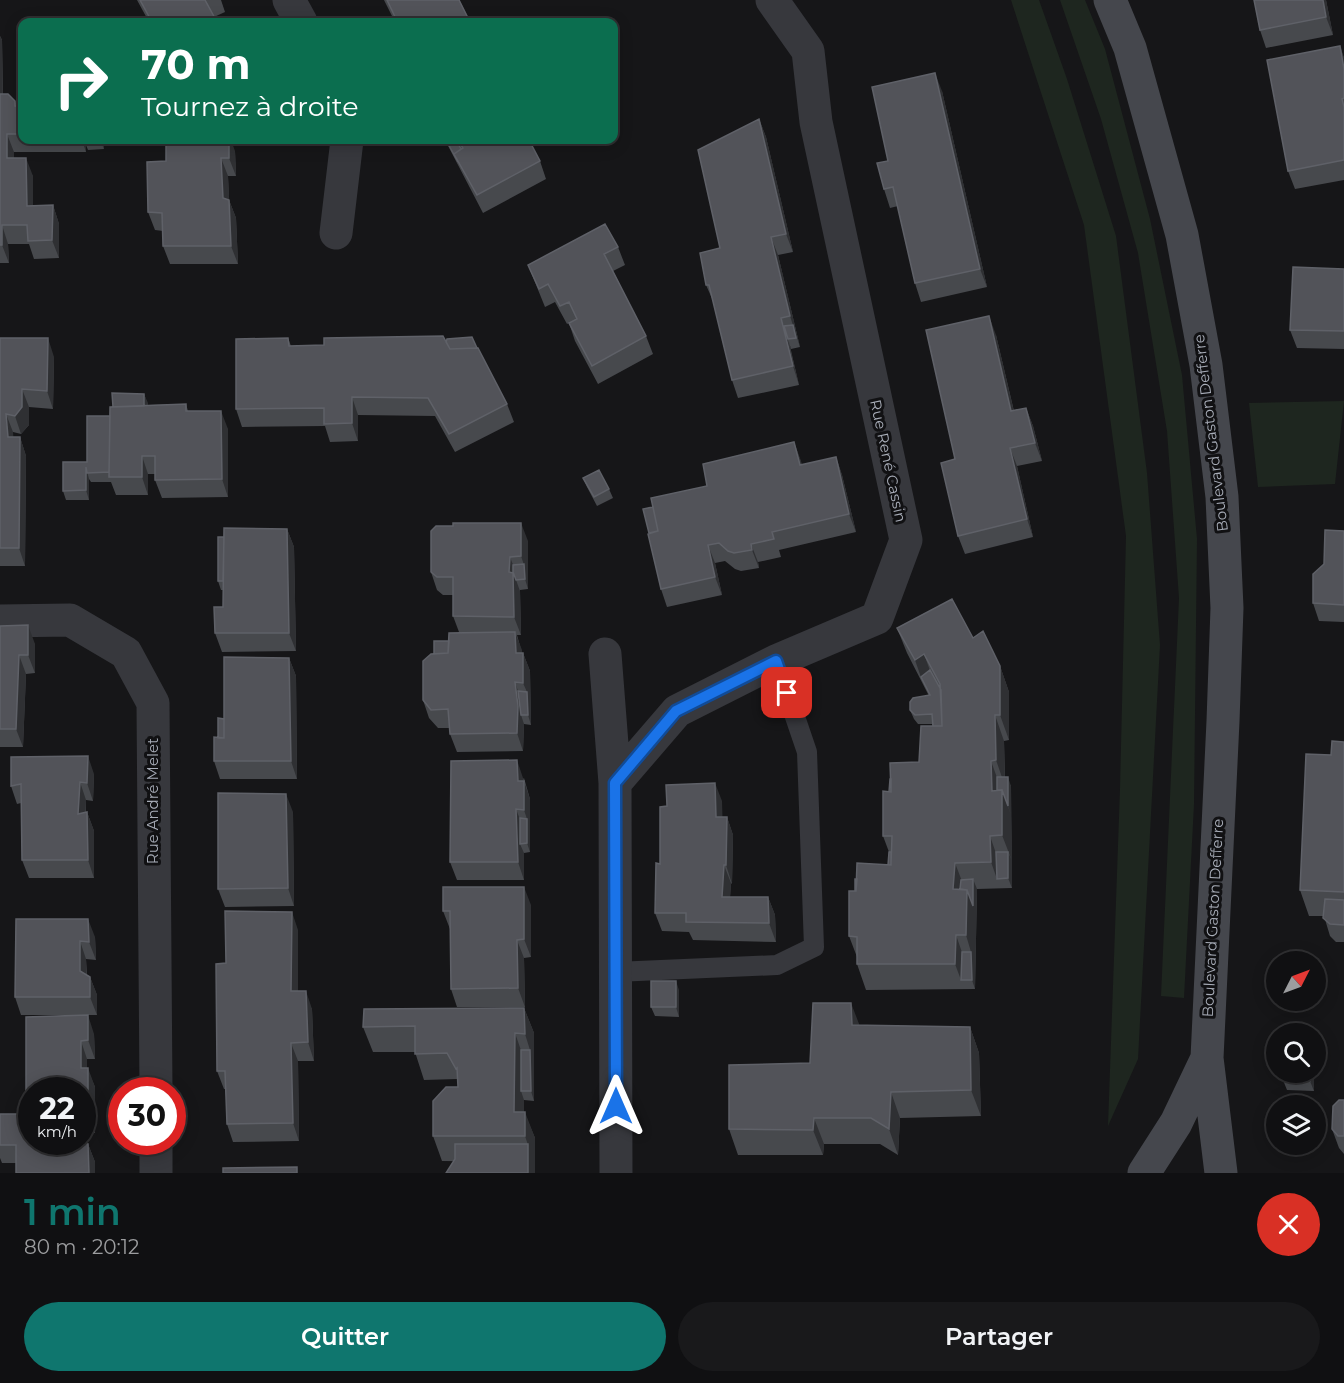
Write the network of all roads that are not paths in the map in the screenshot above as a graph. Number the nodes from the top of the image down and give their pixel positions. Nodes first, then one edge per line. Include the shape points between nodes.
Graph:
1 (289, 0) edge
2 (772, 0) edge
3 (1110, 0) edge
4 (299, 18) edge
5 (347, 144) edge
6 (336, 233) dead end
7 (0, 621) edge
8 (605, 654) dead end
9 (776, 661) junction
10 (615, 783) junction
11 (615, 972) junction
12 (1207, 1058) junction
13 (156, 1077) edge
14 (156, 1155) edge
15 (156, 1173) edge
16 (616, 1173) edge
17 (1144, 1173) edge
18 (1221, 1173) edge

1 - 4 street
2 - 9 street, Rue René Cassin via 808,51 816,122 906,540 877,618
3 - 12 main road, Boulevard Gaston Defferre via 1130,48 1182,234 1206,365 1222,496 1227,608
5 - 6 street
7 - 13 street, Rue André Melet via 69,620 126,653 153,702
8 - 10 street
9 - 10 street, Rue René Cassin via 676,711
9 - 11 lane via 807,752 814,947 777,965
10 - 11 street
11 - 16 street
12 - 17 main road, Boulevard Gaston Defferre via 1176,1123
12 - 18 main road, Boulevard Gaston Defferre
14 - 15 street

